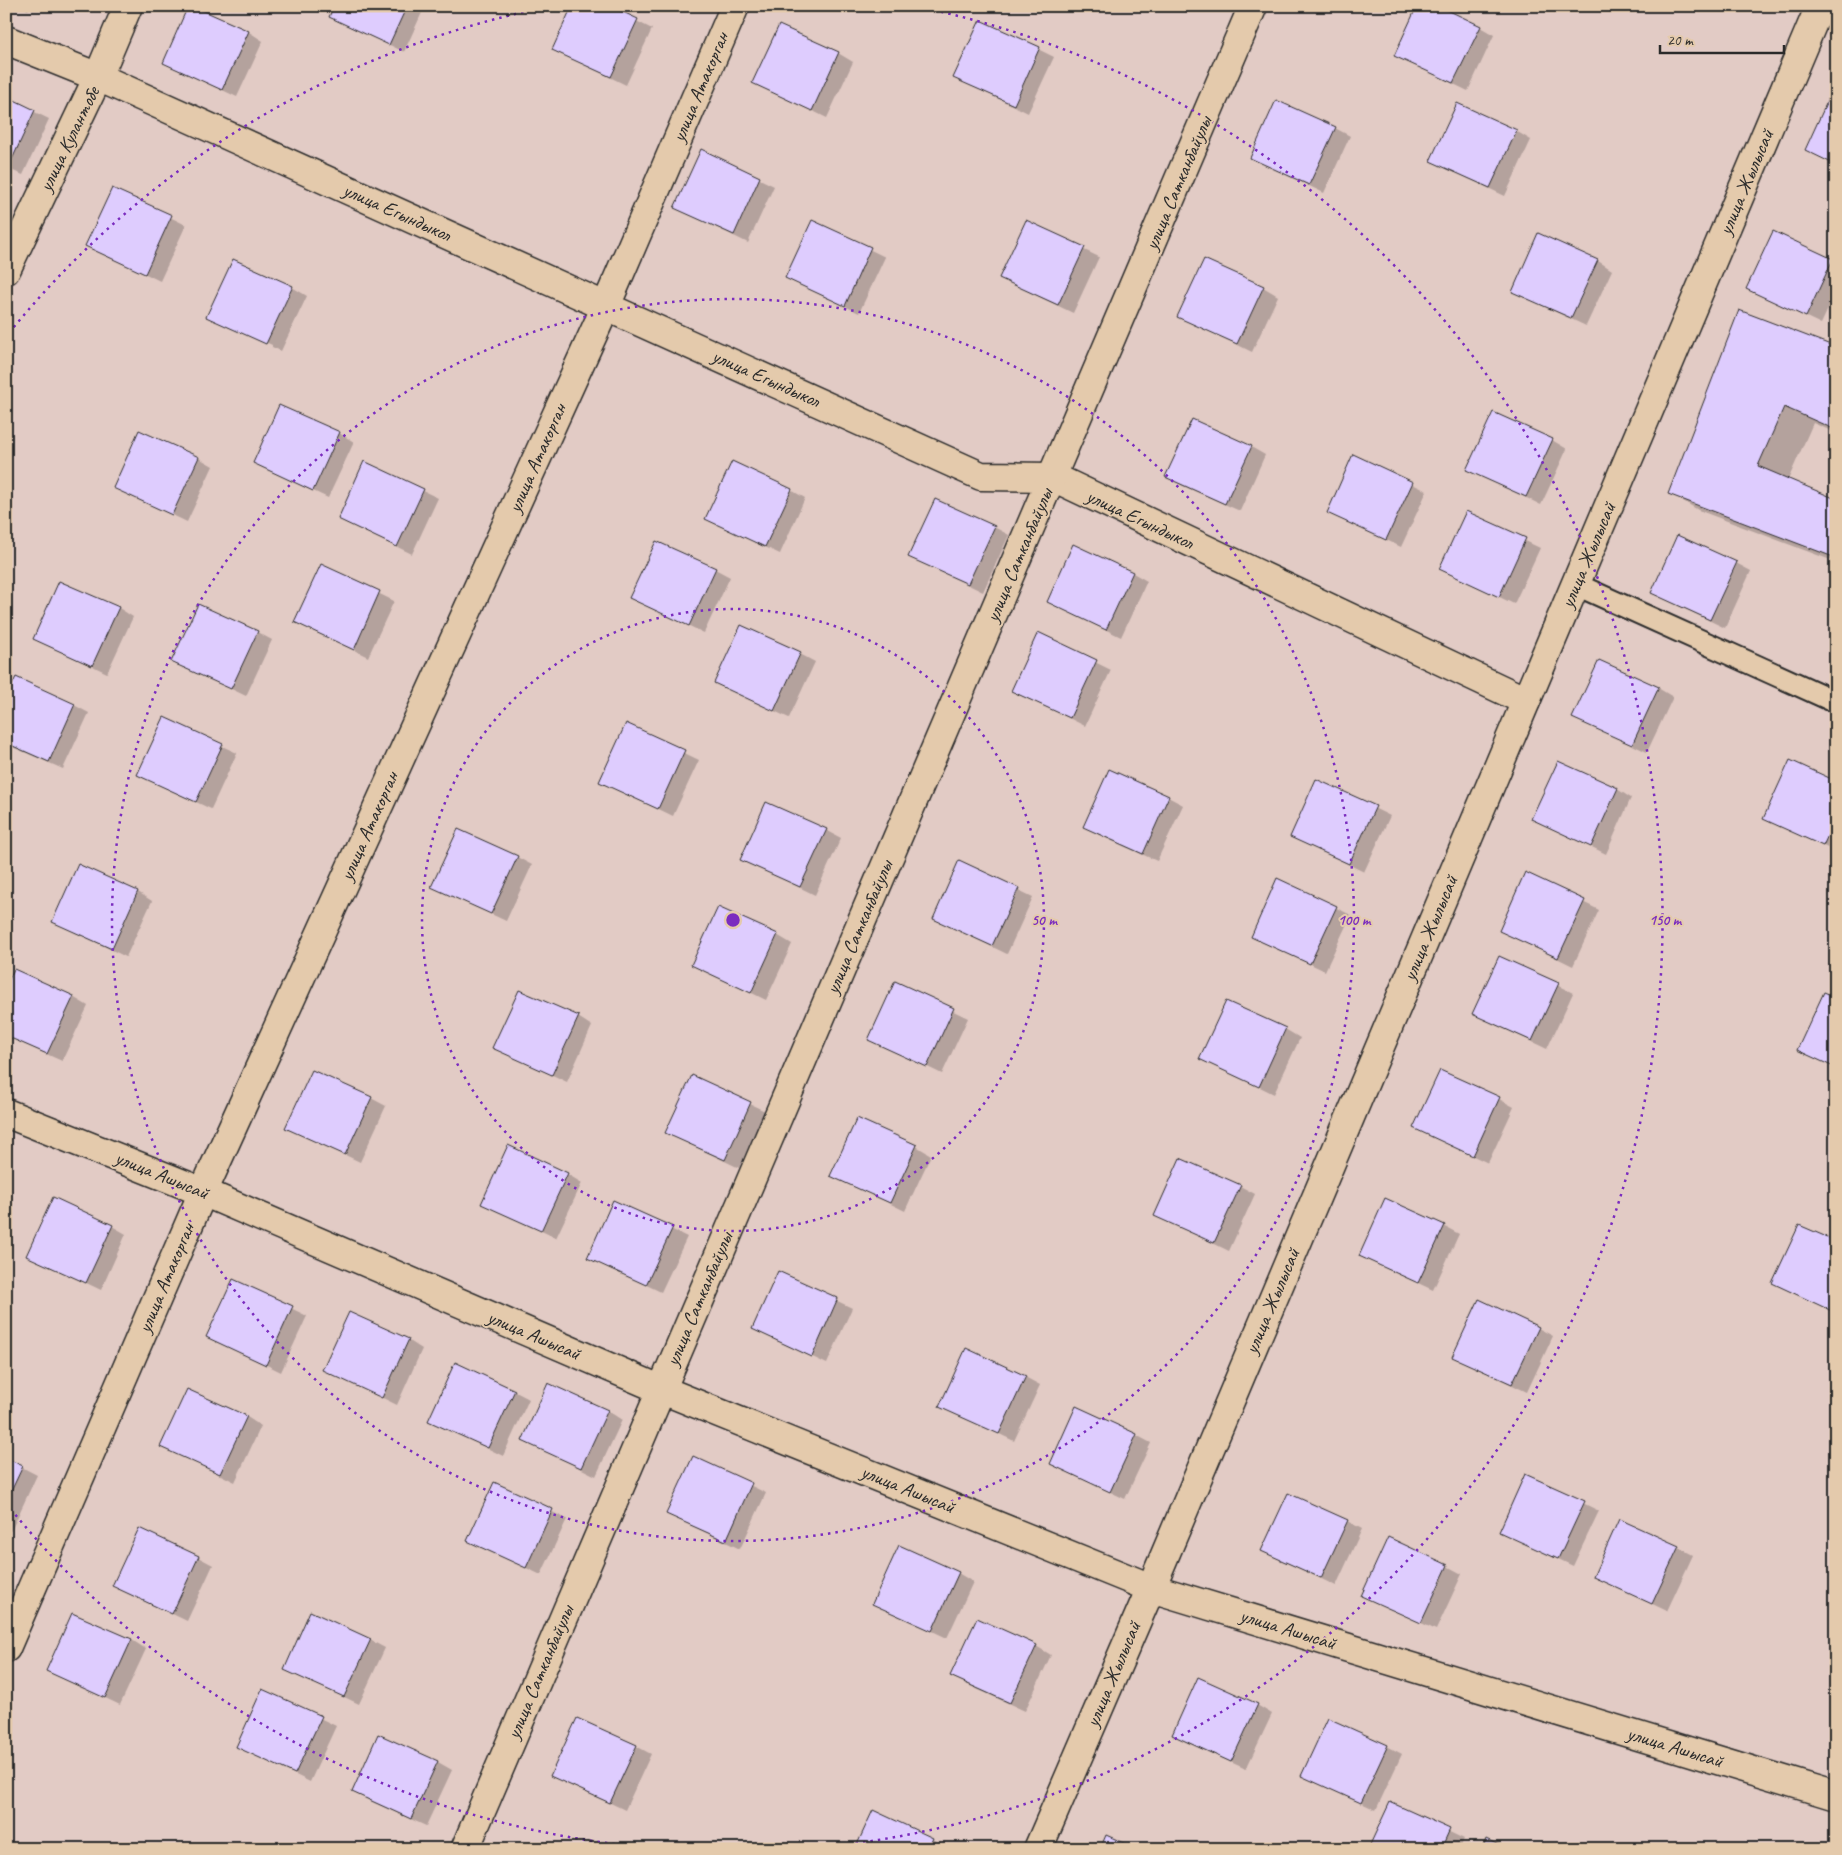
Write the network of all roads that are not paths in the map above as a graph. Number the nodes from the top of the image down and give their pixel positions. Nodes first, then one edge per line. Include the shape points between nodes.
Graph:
1 (128, 6) edge
2 (735, 6) edge
3 (1253, 6) edge
4 (1820, 6) edge
5 (6, 40) edge
6 (98, 77) junction
7 (6, 270) edge
8 (606, 306) junction
9 (1053, 477) junction
10 (1576, 584) junction
11 (1526, 701) junction
12 (1836, 702) edge
13 (6, 1113) edge
14 (203, 1192) junction
15 (660, 1389) junction
16 (1150, 1588) junction
17 (6, 1648) edge
18 (1836, 1796) edge
19 (465, 1849) edge
20 (1038, 1849) edge

1 - 6 street, улица Кулантобе
2 - 8 street, улица Атакорган
3 - 9 street, улица Сатканбайулы
4 - 10 street, улица Жылысай
5 - 6 street, улица Егындыкол
6 - 7 street, улица Кулантобе
6 - 8 street, улица Егындыкол
8 - 9 street, улица Егындыкол via 981,476
8 - 14 street, улица Атакорган
9 - 11 street, улица Егындыкол
9 - 15 street, улица Сатканбайулы
10 - 11 street, улица Жылысай
10 - 12 lane
11 - 16 street, улица Жылысай
13 - 14 street, улица Ашысай
14 - 15 street, улица Ашысай
14 - 17 street, улица Атакорган
15 - 16 street, улица Ашысай
15 - 19 street, улица Сатканбайулы
16 - 18 street, улица Ашысай
16 - 20 street, улица Жылысай

